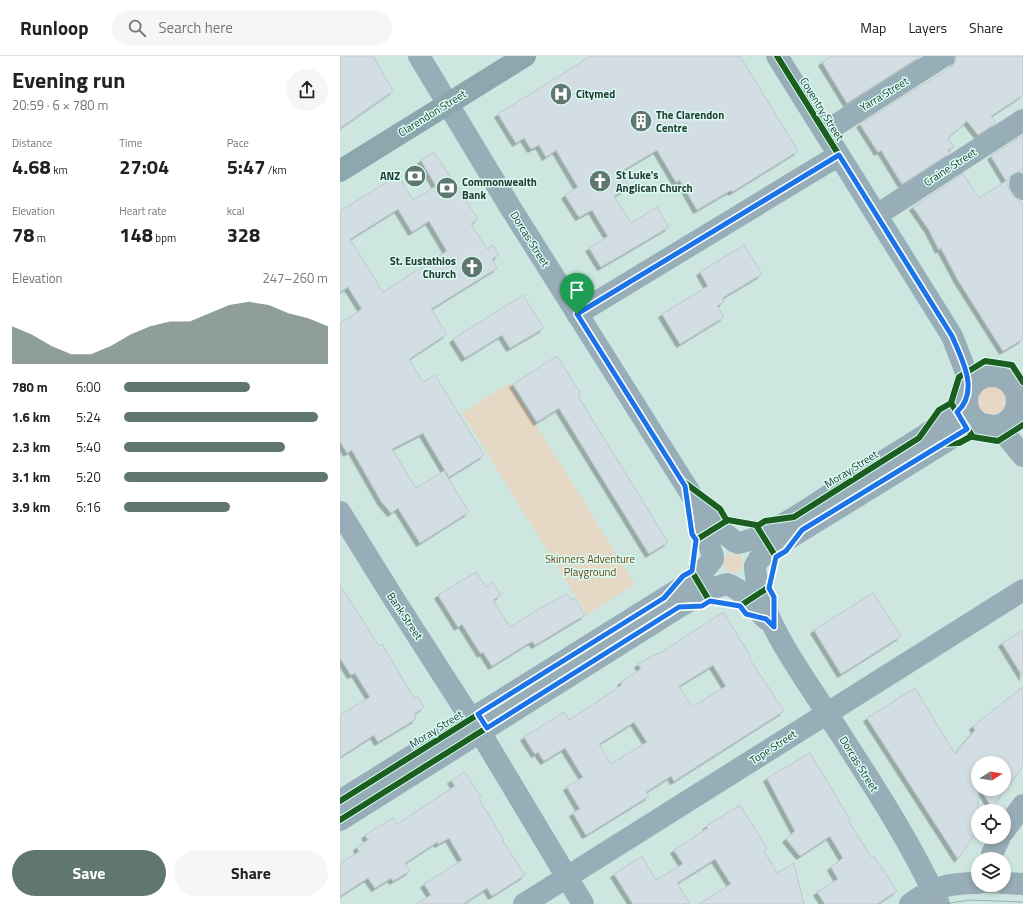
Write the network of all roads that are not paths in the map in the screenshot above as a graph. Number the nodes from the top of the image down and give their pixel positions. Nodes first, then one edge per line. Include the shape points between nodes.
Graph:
1 (419, 56) edge
2 (525, 56) edge
3 (777, 56) edge
4 (944, 56) edge
5 (448, 104) junction
6 (1023, 120) edge
7 (825, 132) junction
8 (839, 155) junction
9 (340, 171) edge
10 (877, 215) junction
11 (577, 314) junction
12 (952, 336) junction
13 (1023, 373) edge
14 (996, 376) junction
15 (968, 396) junction
16 (1017, 405) edge
17 (987, 425) junction
18 (1023, 441) edge
19 (1023, 456) edge
20 (696, 502) junction
21 (341, 517) edge
22 (737, 542) junction
23 (713, 558) junction
24 (755, 567) junction
25 (728, 584) junction
26 (1023, 590) edge
27 (774, 627) junction
28 (827, 712) junction
29 (476, 725) junction
30 (340, 801) edge
31 (1023, 805) edge
32 (340, 820) edge
33 (1011, 821) edge
34 (566, 877) junction
35 (971, 883) edge
36 (1011, 883) edge
37 (1023, 884) edge
38 (936, 897) edge
39 (524, 904) edge
40 (583, 904) edge
41 (910, 904) edge

1 - 5 street, Dorcas Street
2 - 5 main road, Clarendon Street
3 - 7 street, Coventry Street
4 - 7 street, Yarra Street
5 - 9 main road, Clarendon Street
5 - 11 street, Dorcas Street
6 - 10 street, Craine Street
7 - 8 street, Coventry Street
8 - 10 street, Coventry Street
8 - 11 street
10 - 12 street, Coventry Street
11 - 20 street, Dorcas Street
12 - 14 street, Coventry Street via 983,371
12 - 15 street, Coventry Street via 966,372
13 - 14 street via 1010,377
14 - 15 street via 978,380
14 - 16 street via 1007,380 1013,387
15 - 17 street via 970,412 976,420
15 - 22 street, Moray Street via 957,412 919,438 794,517 758,537
16 - 17 street via 1005,422
16 - 18 street via 1017,430
17 - 19 street via 1005,434
17 - 24 street via 976,425 963,431 775,547 759,559
20 - 22 street, Dorcas Street via 724,533
20 - 23 street, Dorcas Street
21 - 29 street, Bank Street
22 - 23 street via 722,546
22 - 24 street via 750,549
23 - 25 street via 714,572 719,580
23 - 29 street, Moray Street via 692,581
24 - 25 street via 748,580 739,584
24 - 27 street, Dorcas Street via 757,583
25 - 27 street, Dorcas Street via 742,593
25 - 29 street, Moray Street via 713,588 679,607
26 - 28 street, Tope Street
27 - 28 street, Dorcas Street
28 - 34 street, Tope Street
28 - 38 street, Dorcas Street via 899,828
29 - 30 street, Moray Street
29 - 32 street, Moray Street
29 - 34 street, Bank Street
31 - 33 street
34 - 39 street, Tope Street
34 - 40 street, Bank Street
35 - 38 street via 952,884
36 - 37 street
38 - 41 street

